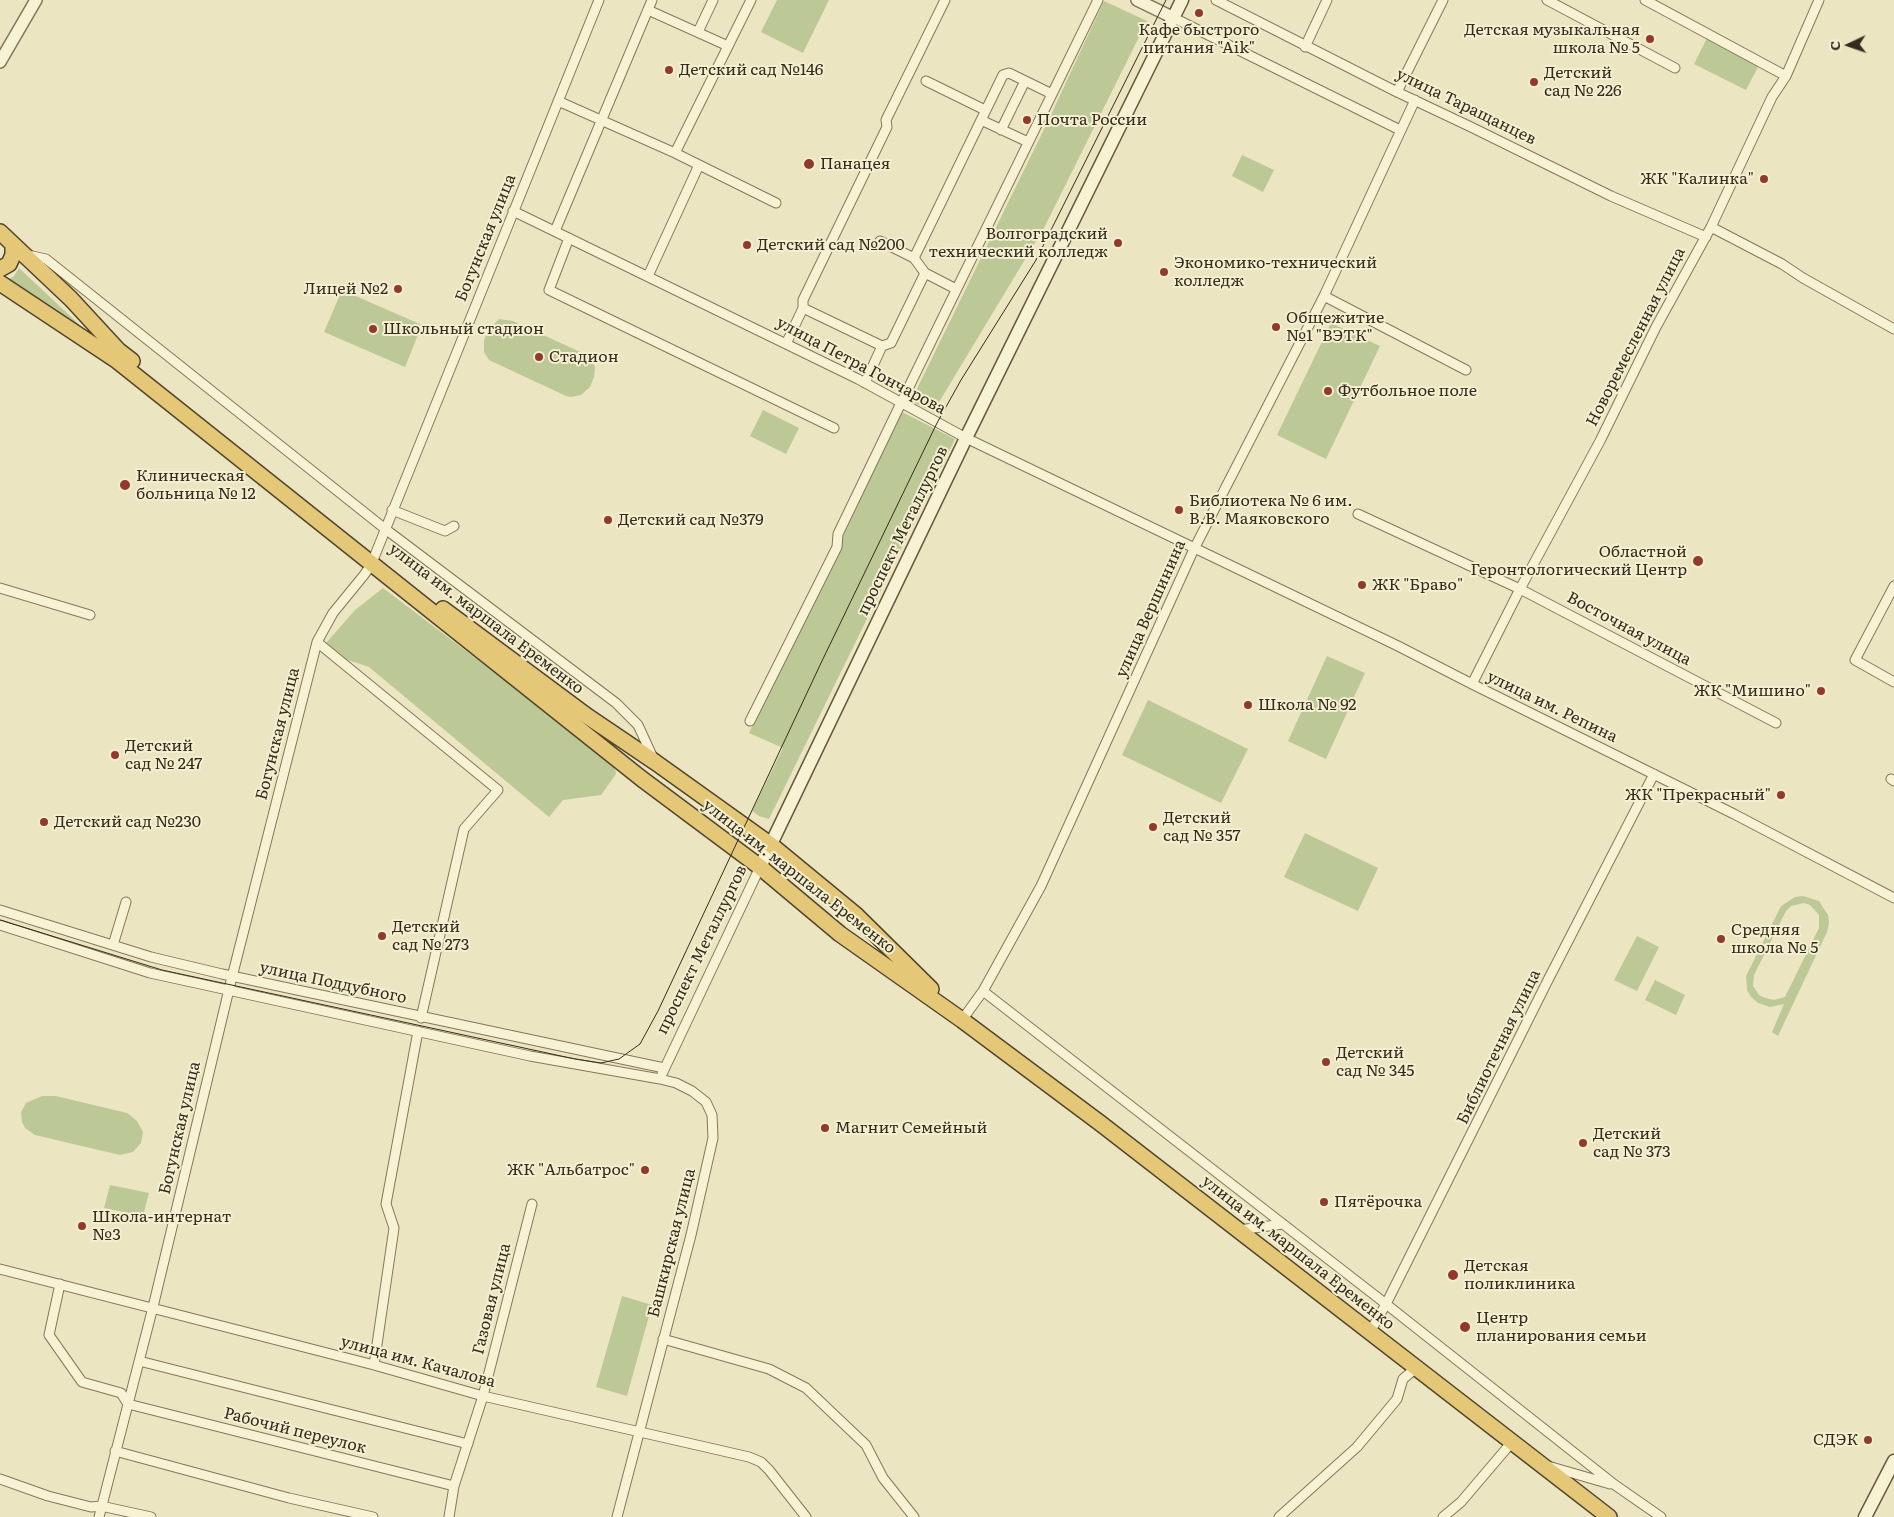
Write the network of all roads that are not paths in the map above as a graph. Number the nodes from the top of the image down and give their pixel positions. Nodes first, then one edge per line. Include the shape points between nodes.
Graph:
1 (36, 0) edge
2 (599, 0) edge
3 (652, 0) edge
4 (713, 0) edge
5 (751, 0) edge
6 (945, 0) edge
7 (1098, 0) edge
8 (1137, 0) edge
9 (1182, 0) edge
10 (1216, 0) edge
11 (1327, 0) edge
12 (1443, 0) edge
13 (1547, 0) edge
14 (1646, 0) edge
15 (1819, 0) edge
16 (648, 10) junction
17 (1174, 18) junction
18 (698, 32) junction
19 (728, 46) junction
20 (1305, 46) junction
21 (0, 62) edge
22 (1675, 68) dead end
23 (1786, 76) junction
24 (1025, 81) junction
25 (926, 82) dead end
26 (1397, 92) junction
27 (1052, 94) junction
28 (1415, 100) junction
29 (558, 101) junction
30 (985, 110) junction
31 (602, 120) junction
32 (981, 120) junction
33 (1001, 130) junction
34 (1400, 130) junction
35 (1028, 142) junction
36 (675, 153) junction
37 (699, 164) junction
38 (776, 203) dead end
39 (513, 211) junction
40 (1711, 227) junction
41 (555, 231) junction
42 (0, 232) edge
43 (1706, 236) junction
44 (569, 238) junction
45 (880, 240) dead end
46 (13, 244) junction
47 (24, 254) junction
48 (914, 258) junction
49 (0, 269) edge
50 (924, 273) junction
51 (648, 276) junction
52 (0, 283) edge
53 (956, 289) junction
54 (1324, 296) junction
55 (804, 308) junction
56 (1894, 329) edge
57 (786, 344) junction
58 (882, 346) junction
59 (1466, 370) dead end
60 (865, 383) junction
61 (901, 403) junction
62 (834, 428) dead end
63 (966, 438) junction
64 (392, 510) junction
65 (1358, 514) dead end
66 (454, 526) dead end
67 (384, 528) junction
68 (1194, 549) junction
69 (372, 561) junction
70 (1894, 586) edge
71 (0, 588) edge
72 (1520, 589) junction
73 (90, 615) dead end
74 (317, 642) junction
75 (1894, 682) edge
76 (1472, 684) junction
77 (750, 721) dead end
78 (1776, 723) dead end
79 (655, 762) junction
80 (1654, 774) junction
81 (642, 779) junction
82 (771, 845) junction
83 (760, 867) junction
84 (1894, 898) edge
85 (126, 902) dead end
86 (0, 910) edge
87 (856, 915) junction
88 (0, 925) edge
89 (840, 934) junction
90 (113, 945) junction
91 (232, 976) junction
92 (229, 990) junction
93 (982, 991) junction
94 (421, 1018) junction
95 (962, 1020) junction
96 (418, 1031) junction
97 (582, 1065) joint
98 (664, 1068) junction
99 (660, 1079) junction
100 (532, 1204) dead end
101 (1283, 1224) junction
102 (1238, 1230) junction
103 (0, 1268) edge
104 (60, 1284) junction
105 (1386, 1304) junction
106 (153, 1307) junction
107 (1370, 1332) junction
108 (664, 1339) junction
109 (139, 1361) junction
110 (374, 1365) junction
111 (1417, 1367) junction
112 (483, 1396) junction
113 (128, 1404) junction
114 (640, 1431) junction
115 (1512, 1442) junction
116 (468, 1444) junction
117 (115, 1451) junction
118 (1894, 1461) edge
119 (1540, 1463) junction
120 (0, 1479) edge
121 (1615, 1485) junction
122 (454, 1486) junction
123 (101, 1506) junction
124 (1867, 1515) edge
125 (99, 1517) edge
126 (151, 1517) edge
127 (373, 1517) edge
128 (449, 1517) edge
129 (617, 1517) edge
130 (806, 1517) edge
131 (914, 1517) edge
132 (1279, 1517) edge
133 (1444, 1517) edge
134 (1610, 1517) edge
135 (1661, 1517) edge

1 - 21 street
2 - 29 street, Богунская улица
3 - 16 street
4 - 18 street
5 - 19 street
6 - 55 street via 803,300
7 - 27 street
8 - 17 street
9 - 17 main road, проспект Металлургов
10 - 20 street, улица Таращанцев
11 - 20 street
12 - 26 street
13 - 22 street
14 - 23 street
15 - 23 street, Новоремесленная улица
16 - 18 street
16 - 31 street
17 - 34 street
17 - 63 main road, проспект Металлургов
18 - 19 street
19 - 36 street
20 - 26 street, улица Таращанцев
23 - 40 street, Новоремесленная улица via 1772,97
24 - 27 street
24 - 30 street via 1008,73 1003,75
24 - 33 street
25 - 30 street
26 - 28 street, улица Таращанцев
27 - 35 street
28 - 34 street, улица Вершинина
28 - 43 street, улица Таращанцев via 1611,196
29 - 31 street
29 - 39 street, Богунская улица
30 - 32 street
31 - 36 street
31 - 41 street
32 - 33 street
32 - 48 street
33 - 35 street
34 - 54 street, улица Вершинина
35 - 53 street
36 - 37 street
37 - 38 street
37 - 51 street
39 - 41 street, улица Петра Гончарова
39 - 64 street, Богунская улица
40 - 43 street, Новоремесленная улица
40 - 56 street
41 - 44 street, улица Петра Гончарова
42 - 46 highway, улица им. маршала Еременко
43 - 72 street, Новоремесленная улица
44 - 51 street, улица Петра Гончарова
44 - 62 street via 549,290
45 - 48 street
46 - 47 highway, улица им. маршала Еременко
46 - 49 highway via 9,264
47 - 67 street via 46,260
47 - 69 highway, улица им. маршала Еременко via 119,351
48 - 50 street
50 - 53 street
50 - 58 street via 890,343
51 - 57 street, улица Петра Гончарова
52 - 69 highway, улица им. маршала Еременко via 116,360
53 - 61 street
54 - 59 street
54 - 68 street, улица Вершинина
55 - 57 street
55 - 58 street
57 - 60 street, улица Петра Гончарова
58 - 60 street
60 - 61 street, улица Петра Гончарова
61 - 63 street, улица Петра Гончарова
61 - 77 street via 838,534 837,547
63 - 68 street, улица Петра Гончарова
63 - 82 main road, проспект Металлургов
64 - 66 street via 445,531
64 - 67 street, Богунская улица
65 - 72 street, Восточная улица
67 - 69 street, Богунская улица
67 - 79 street via 616,703 638,725
68 - 76 street, улица им. Репина
68 - 93 street, улица Вершинина via 1041,886
69 - 74 street, Богунская улица via 333,613
69 - 79 highway, улица им. маршала Еременко
69 - 81 highway, улица им. маршала Еременко
70 - 75 street via 1854,660
71 - 73 street
72 - 76 street, Новоремесленная улица
72 - 78 street, Восточная улица
74 - 91 street, Богунская улица
74 - 94 street via 498,790 464,829
76 - 80 street, улица им. Репина
79 - 81 highway via 647,765
79 - 82 highway, улица им. маршала Еременко
80 - 84 street, улица им. Репина
80 - 105 street, Библиотечная улица
81 - 83 highway, улица им. маршала Еременко
82 - 83 main road, проспект Металлургов
82 - 87 highway, улица им. маршала Еременко
83 - 89 highway, улица им. маршала Еременко
83 - 98 street, проспект Металлургов
85 - 90 street
86 - 90 street, улица Поддубного
87 - 89 highway via 848,931
87 - 95 highway, улица им. маршала Еременко
88 - 92 street, улица Поддубного via 150,973
89 - 95 highway, улица им. маршала Еременко
90 - 91 street, улица Поддубного
91 - 92 street, Богунская улица
91 - 94 street, улица Поддубного
92 - 96 street, улица Поддубного
92 - 106 street, Богунская улица
93 - 95 street, улица Вершинина
93 - 101 street
94 - 98 street, улица Поддубного
95 - 102 highway, улица им. маршала Еременко
96 - 97 street, улица Поддубного
96 - 110 street via 386,1204 394,1228
97 - 99 street, Башкирская улица
98 - 99 street, проспект Металлургов
99 - 108 street, Башкирская улица via 692,1091 706,1102 713,1126 691,1235
100 - 112 street, Газовая улица
101 - 102 street
101 - 105 street
102 - 107 highway, улица им. маршала Еременко
103 - 104 street, улица им. Качалова
104 - 106 street, улица им. Качалова
104 - 113 street via 49,1335 82,1382 121,1394
105 - 107 street, Библиотечная улица
105 - 121 street
106 - 109 street, Богунская улица
106 - 110 street, улица им. Качалова
107 - 111 highway, улица им. маршала Еременко
108 - 114 street, Башкирская улица
108 - 131 street via 770,1368 806,1388 866,1445 883,1478
109 - 113 street, Богунская улица
109 - 116 street
110 - 112 street, улица им. Качалова
111 - 115 highway, улица им. маршала Еременко
111 - 132 street via 1403,1379 1397,1399 1357,1448
112 - 114 street, улица им. Качалова
112 - 116 street, Газовая улица
113 - 117 street, Богунская улица
113 - 122 street, Рабочий переулок
114 - 129 street, Башкирская улица
114 - 130 street, улица им. Качалова via 761,1462
115 - 119 highway, улица им. маршала Еременко
115 - 133 street via 1461,1502
116 - 122 street, Газовая улица
117 - 123 street, Богунская улица
117 - 127 street
118 - 124 main road
119 - 121 street
119 - 134 highway, улица им. маршала Еременко
120 - 123 street via 48,1496
121 - 135 street
122 - 128 street, Газовая улица
123 - 125 street, Богунская улица
123 - 126 street

